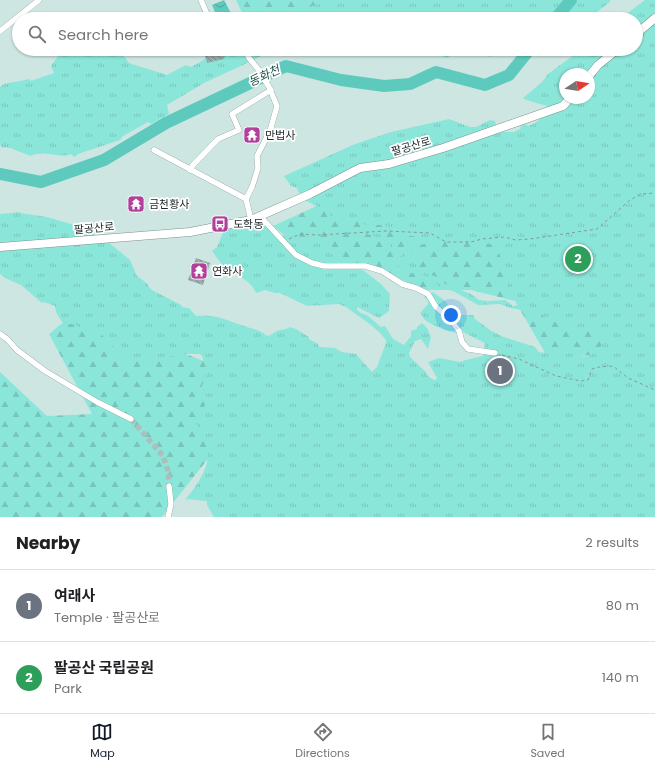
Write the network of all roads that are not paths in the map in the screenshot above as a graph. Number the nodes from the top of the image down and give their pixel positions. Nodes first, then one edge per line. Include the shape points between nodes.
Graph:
1 (39, 0) edge
2 (201, 0) edge
3 (24, 12) edge
4 (206, 12) edge
5 (655, 18) edge
6 (12, 21) edge
7 (643, 28) edge
8 (0, 31) edge
9 (248, 56) edge
10 (609, 56) edge
11 (595, 69) edge
12 (270, 89) junction
13 (565, 104) edge
14 (154, 150) dead end
15 (190, 170) junction
16 (246, 199) junction
17 (260, 216) junction
18 (251, 220) junction
19 (0, 247) edge
20 (0, 334) edge
21 (495, 354) road end
22 (131, 419) tunnel mouth
23 (169, 486) tunnel mouth
24 (168, 517) edge

1 - 3 street
2 - 4 street
5 - 7 main road
6 - 8 street
9 - 12 street
10 - 11 main road
12 - 15 street via 232,114 239,130 218,139
12 - 16 street via 276,106 270,131 257,156 258,168
13 - 17 main road, 팔공산로 via 443,148 389,164 360,168
14 - 15 street
15 - 16 street
16 - 18 street
17 - 18 main road, 팔공산로
17 - 21 street via 296,255 324,266 365,266 382,271 402,284 428,294 436,307 451,320 468,349
18 - 19 main road, 팔공산로 via 190,232
20 - 22 street via 45,371
23 - 24 street via 171,504

